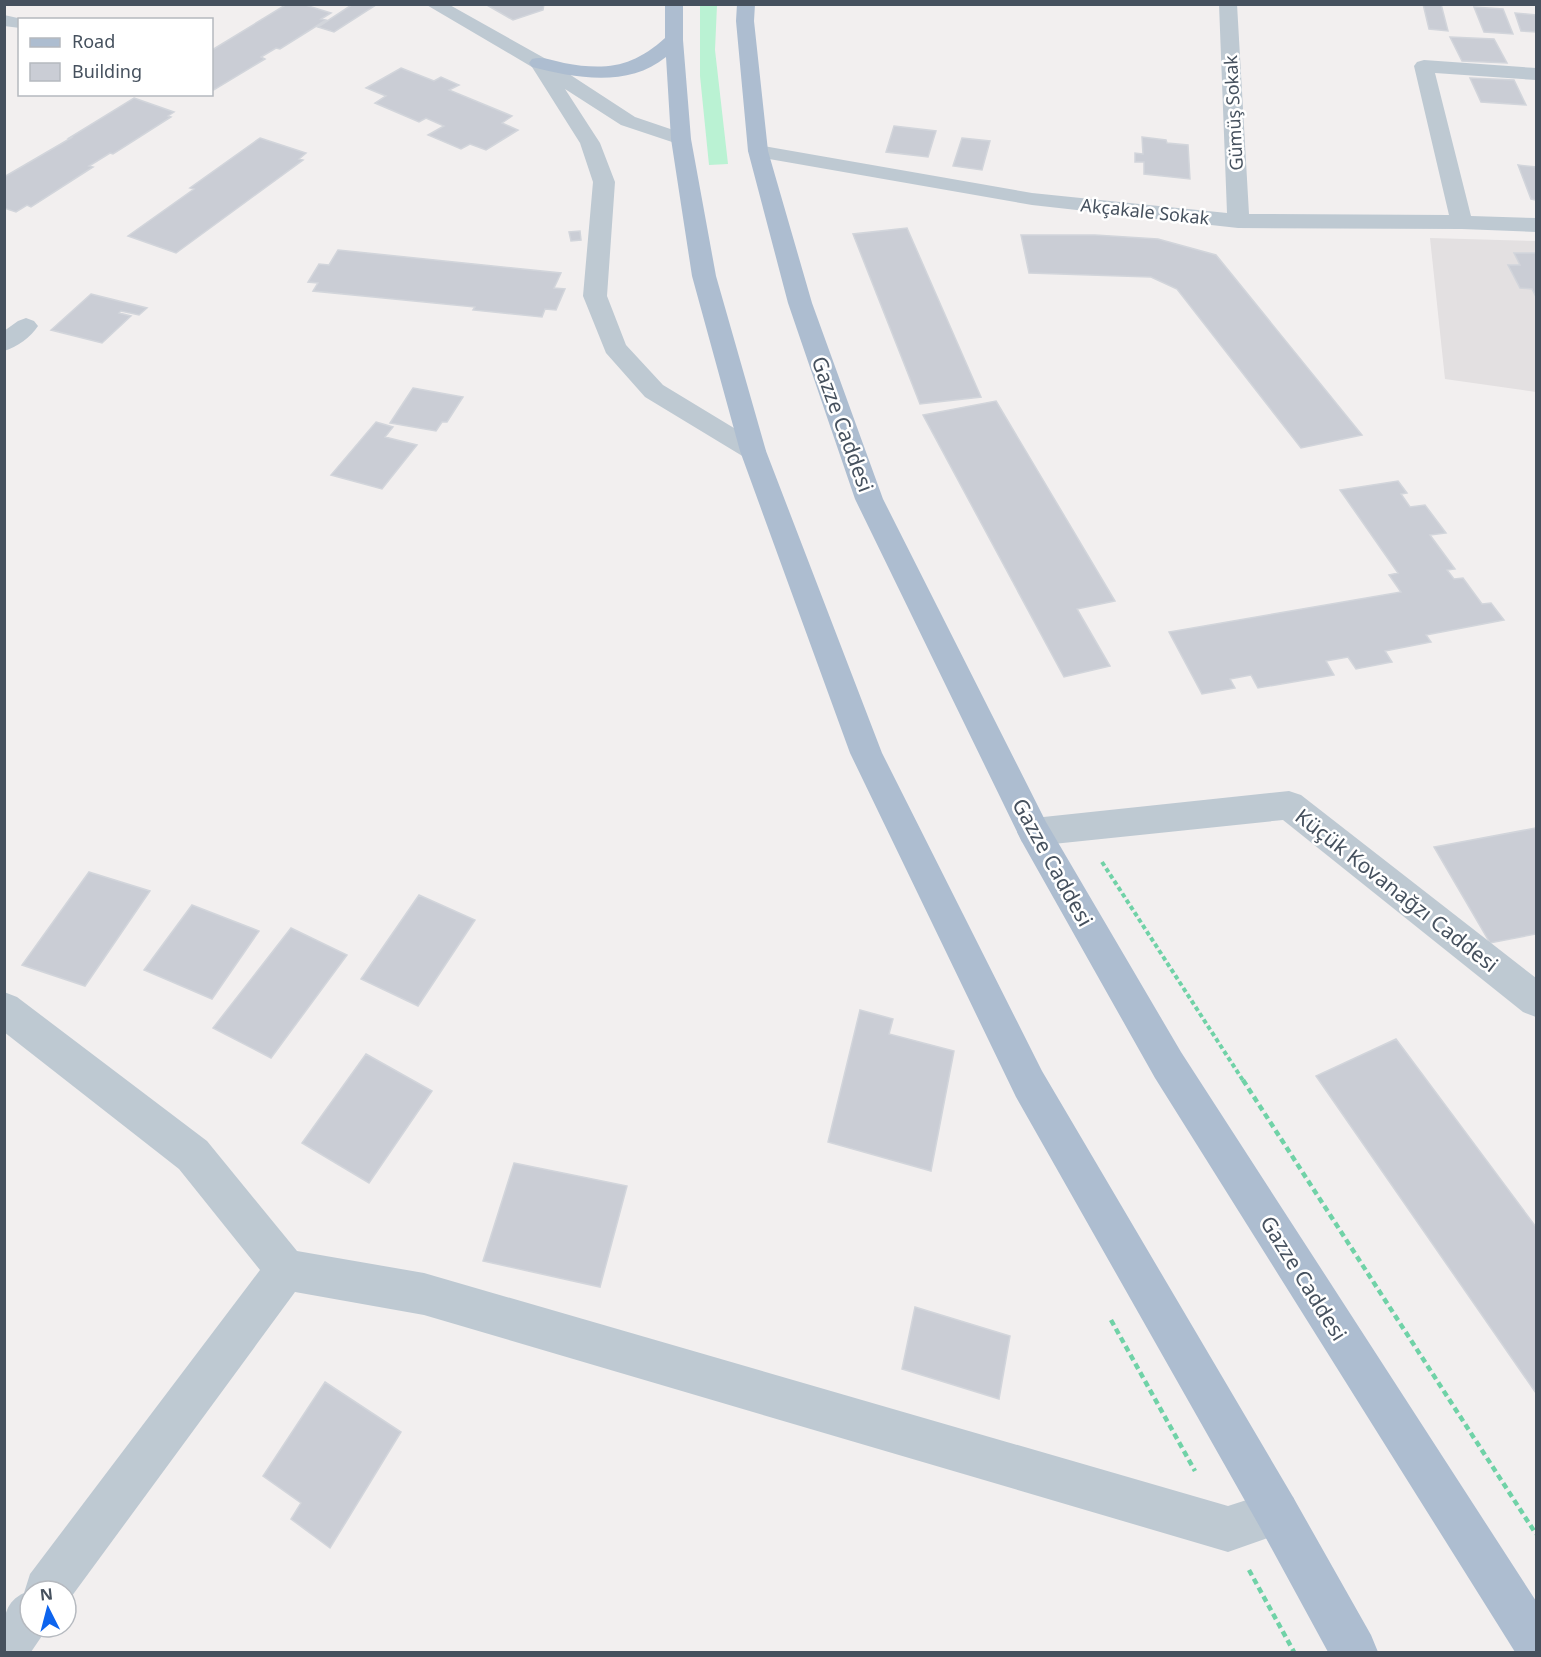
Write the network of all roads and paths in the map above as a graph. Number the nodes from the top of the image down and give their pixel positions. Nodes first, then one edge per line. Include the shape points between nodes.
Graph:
1 (434, 4) edge
2 (674, 4) edge
3 (746, 4) edge
4 (1228, 4) edge
5 (674, 40) junction
6 (538, 63) junction
7 (1536, 74) edge
8 (681, 139) junction
9 (758, 151) junction
10 (1238, 221) junction
11 (1462, 222) junction
12 (1536, 225) edge
13 (26, 326) dead end
14 (4, 343) edge
15 (753, 451) junction
16 (1034, 832) junction
17 (1536, 1000) edge
18 (4, 1009) edge
19 (286, 1270) junction
20 (1277, 1513) junction
21 (56, 1579) edge
22 (18, 1630) edge
23 (1536, 1643) edge
24 (4, 1648) edge
25 (1354, 1653) edge

1 - 6 street
2 - 5 main road
3 - 9 main road, Gazze Caddesi
4 - 10 street, Gümüş Sokak
5 - 6 main road via 653,58 622,71 574,71
5 - 8 main road
6 - 8 street via 628,121
6 - 15 street via 590,143 604,182 595,296 615,348 654,391
7 - 11 street via 1424,66
8 - 15 main road via 704,276
9 - 10 street, Akçakale Sokak via 1032,199
9 - 16 main road, Gazze Caddesi via 800,303 869,499
10 - 11 street, Akçakale Sokak
11 - 12 street, Akçakale Sokak
13 - 14 street
15 - 20 main road via 866,753 1029,1084
16 - 17 street, Küçük Kovanağzı Caddesi via 1289,806
16 - 23 main road, Gazze Caddesi via 1168,1065
18 - 19 street via 193,1155
19 - 20 street via 424,1294 1228,1529
19 - 21 street
20 - 25 main road
22 - 24 street

